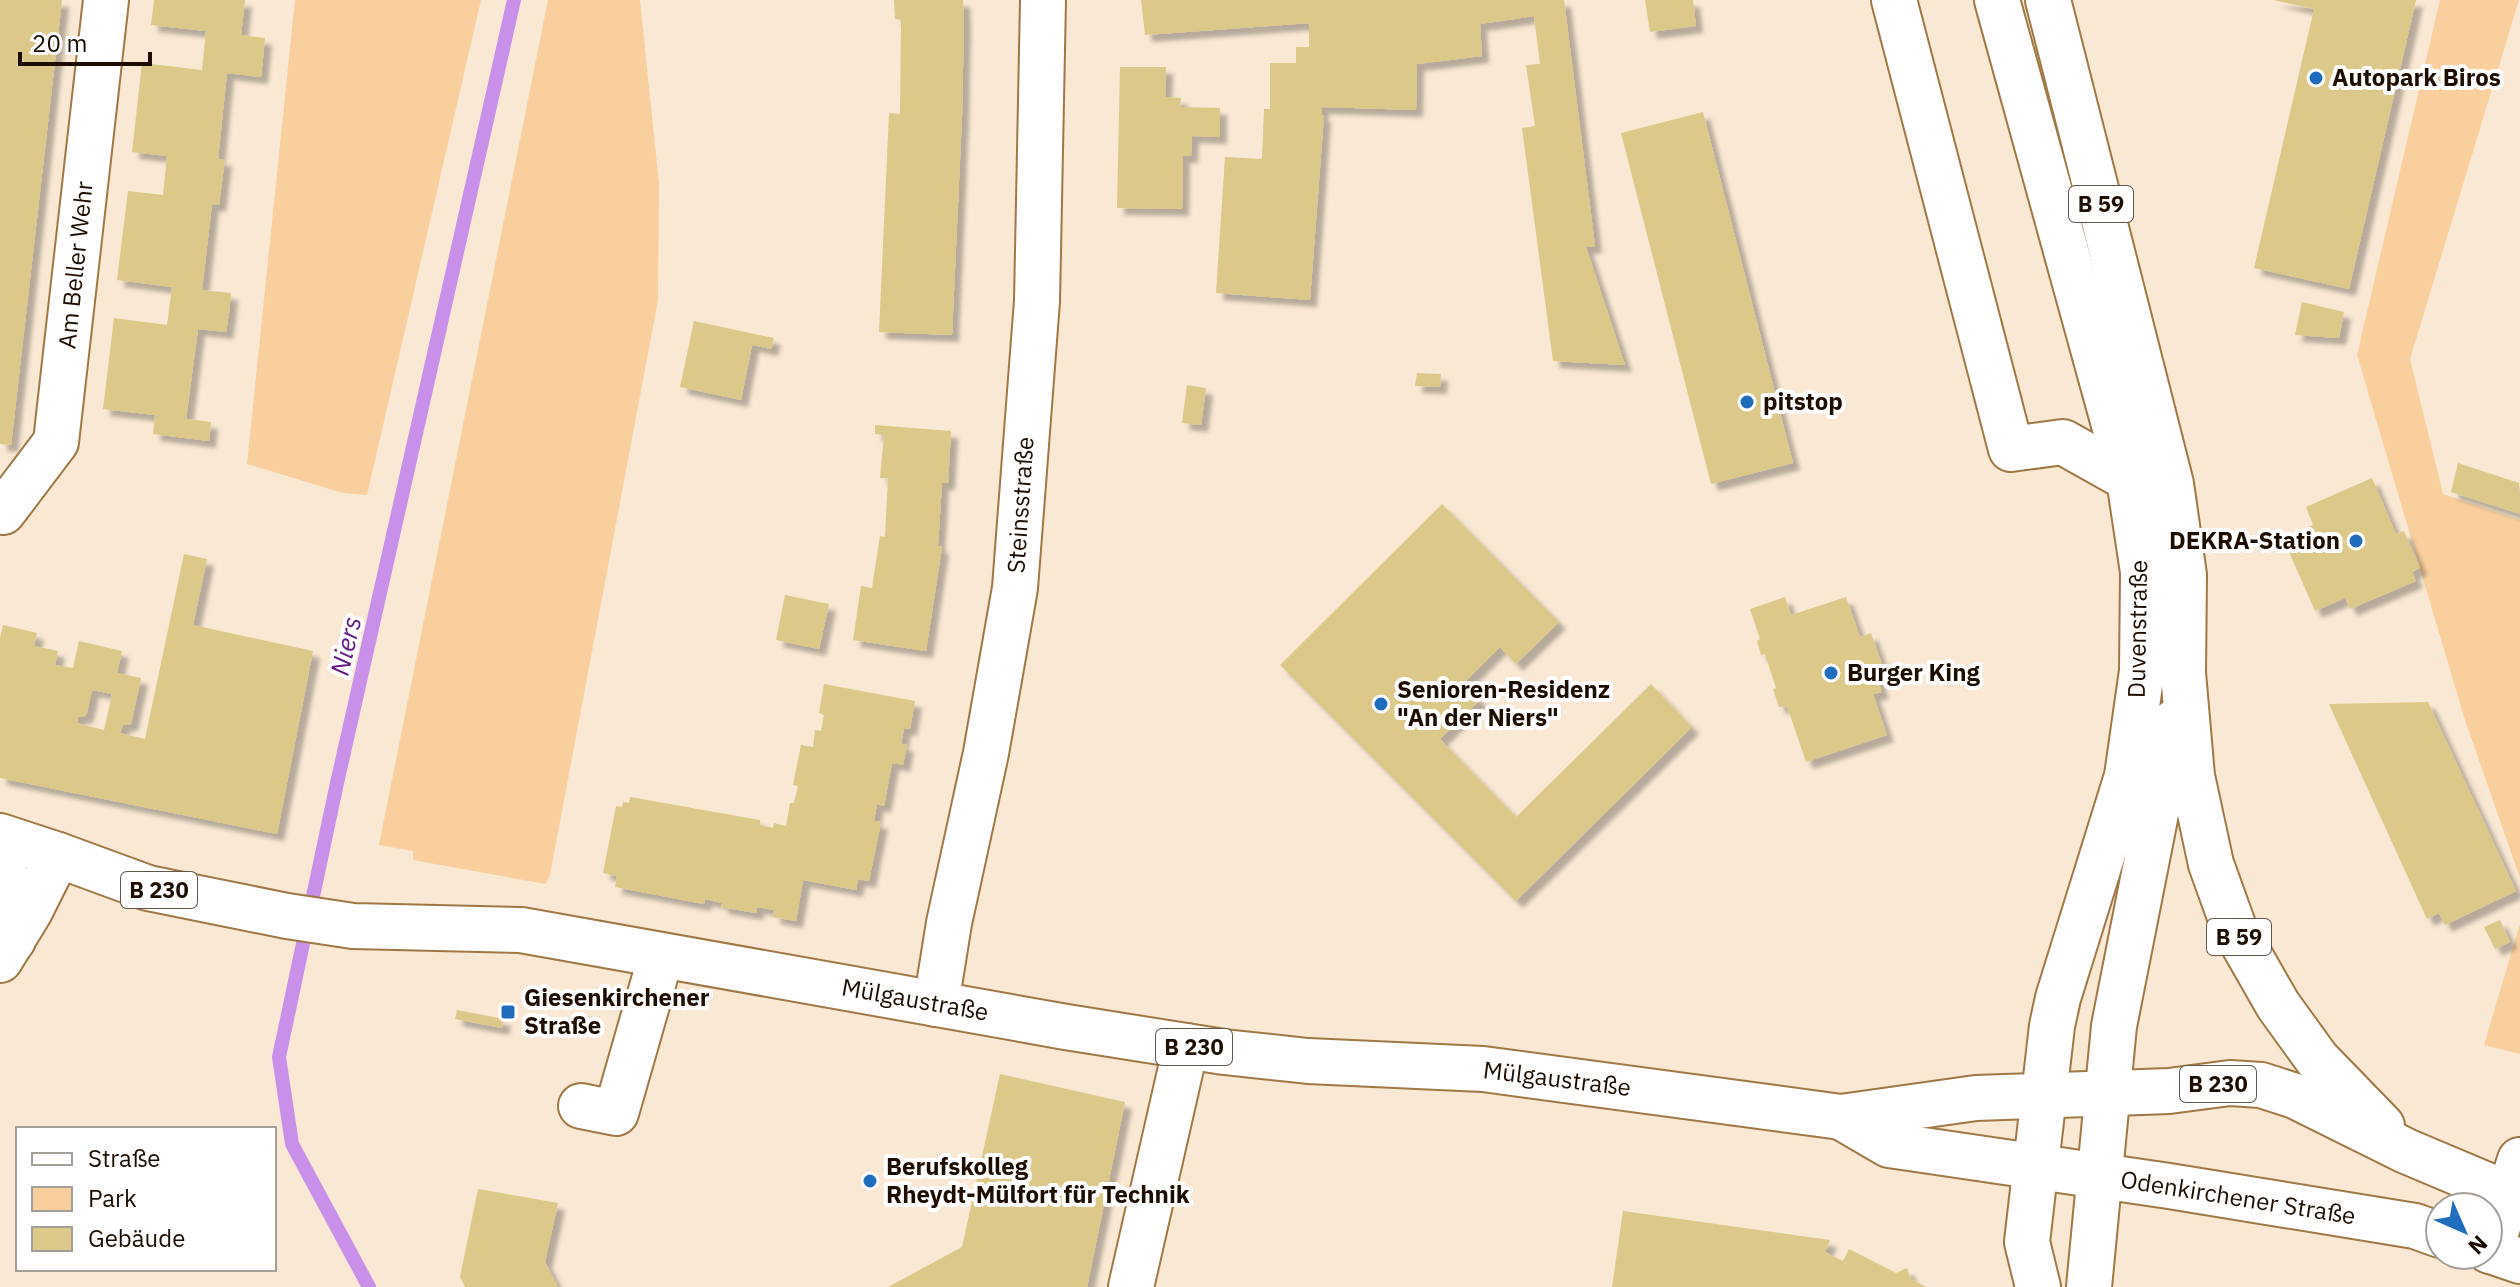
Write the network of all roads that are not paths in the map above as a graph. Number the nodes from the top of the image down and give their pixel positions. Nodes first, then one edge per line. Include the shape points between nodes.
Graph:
1 (106, 0) edge
2 (1043, 0) edge
3 (1894, 0) edge
4 (1997, 0) edge
5 (2048, 0) edge
6 (2129, 479) junction
7 (3, 512) dead end
8 (2183, 673) junction
9 (0, 836) edge
10 (58, 855) junction
11 (0, 864) edge
12 (7, 950) edge
13 (661, 956) junction
14 (936, 1004) junction
15 (1186, 1046) junction
16 (2108, 1093) junction
17 (2043, 1095) junction
18 (581, 1106) dead end
19 (1841, 1117) junction
20 (2406, 1151) junction
21 (2035, 1167) junction
22 (2100, 1176) junction
23 (2516, 1185) edge
24 (2424, 1229) edge
25 (2504, 1234) edge
26 (1131, 1287) edge
27 (2038, 1287) edge
28 (2089, 1287) edge

1 - 7 main road, Am Beller Wehr via 56,442
2 - 14 main road, Steinsstraße via 1037,301 1015,588
3 - 6 main road via 2011,449 2063,442
4 - 6 main road, Duvenstraße / B 59
5 - 8 main road, Duvenstraße / B 59 via 2171,484 2184,575
6 - 17 main road, Duvenstraße / B 59 via 2143,572 2140,686 2127,776 2058,998
8 - 16 main road, B 59 via 2114,1026
8 - 20 main road, B 59 via 2192,776 2211,864 2234,928 2278,1005 2317,1059
9 - 10 main road, Mülgaustraße
10 - 12 main road
10 - 13 main road, Mülgaustraße / B 230 via 148,888 287,916 353,926 521,930
11 - 12 main road via 10,886
13 - 14 main road, Mülgaustraße / B 230
13 - 18 main road via 616,1113
14 - 15 main road, Mülgaustraße / B 230
15 - 19 main road, Mülgaustraße / B 230 via 1308,1061 1483,1069
15 - 26 main road
16 - 17 main road, Mülgaustraße / B 230
16 - 20 main road, B 230 via 2261,1085 2295,1096
16 - 22 main road, B 59
17 - 19 main road, Mülgaustraße / B 230 via 1976,1098
17 - 21 main road, Duvenstraße / B 59
19 - 21 main road, Mülgaustraße via 1889,1145
20 - 23 main road, B 59
21 - 22 main road, Odenkirchener Straße
21 - 27 main road, Duvenstraße via 2027,1242
22 - 24 main road, Odenkirchener Straße
22 - 28 main road
23 - 25 main road

